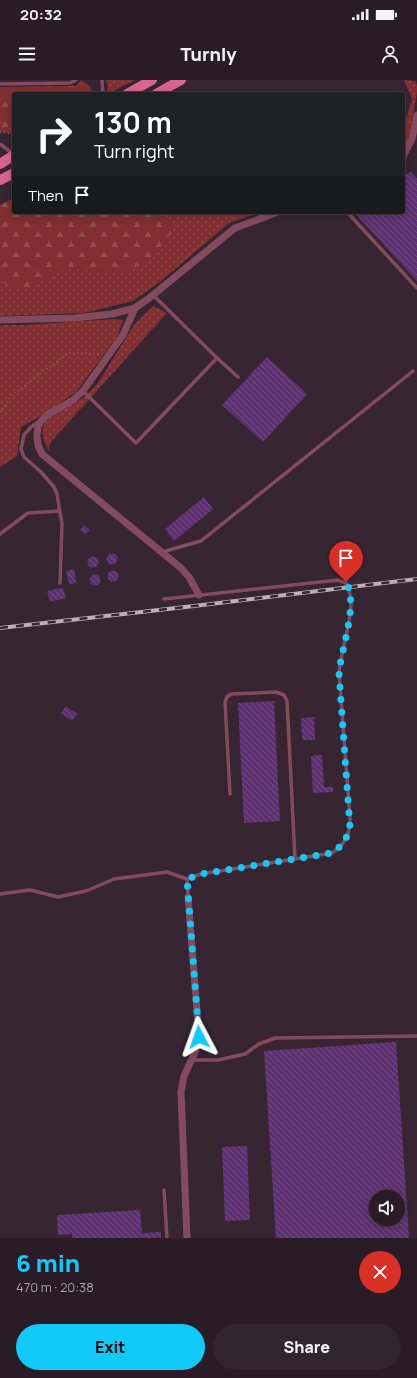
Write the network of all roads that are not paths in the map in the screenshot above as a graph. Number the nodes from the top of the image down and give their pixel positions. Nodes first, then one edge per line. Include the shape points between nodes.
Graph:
1 (76, 80) edge
2 (102, 80) edge
3 (152, 80) edge
4 (181, 80) edge
5 (18, 82) edge
6 (45, 82) edge
7 (0, 84) edge
8 (103, 92) edge
9 (131, 92) edge
10 (160, 92) edge
11 (417, 115) edge
12 (0, 144) edge
13 (12, 153) edge
14 (405, 153) edge
15 (12, 156) edge
16 (0, 164) edge
17 (12, 174) edge
18 (0, 180) edge
19 (273, 214) edge
20 (349, 214) edge
21 (417, 288) edge
22 (153, 295) junction
23 (135, 308) junction
24 (0, 320) edge
25 (217, 358) junction
26 (413, 371) dead end
27 (238, 377) dead end
28 (83, 391) junction
29 (41, 421) junction
30 (60, 511) junction
31 (0, 534) edge
32 (162, 552) junction
33 (60, 583) dead end
34 (199, 595) junction
35 (164, 599) dead end
36 (230, 794) dead end
37 (295, 859) junction
38 (187, 879) junction
39 (0, 894) edge
40 (188, 897) joint
41 (417, 1036) edge
42 (191, 1060) junction
43 (164, 1190) dead end
44 (167, 1238) edge
45 (187, 1238) edge

1 - 6 lane via 70,83
2 - 8 lane
3 - 9 main road
4 - 10 main road
5 - 6 lane
5 - 7 lane
11 - 14 street via 412,139
12 - 13 lane
15 - 16 main road
17 - 18 main road
19 - 22 street via 235,228
20 - 21 lane
22 - 23 street
22 - 25 lane
23 - 24 street via 112,314 75,318
23 - 28 street via 123,335
25 - 27 lane
25 - 28 lane via 136,443
26 - 32 lane via 201,541
28 - 29 street
29 - 30 lane via 24,435 20,449 24,458 54,487
29 - 32 street via 37,435 42,454
30 - 31 lane via 28,513
30 - 33 lane
32 - 34 street via 189,577
34 - 35 lane
34 - 37 lane via 338,580 348,584 351,602 339,673 350,828 342,846 332,853
36 - 37 lane via 225,702 227,697 231,694 276,692 284,695 287,701
37 - 38 lane via 201,874
38 - 39 lane via 167,872 114,879 86,891 58,897 30,890
38 - 40 lane
40 - 42 street via 199,1037
41 - 42 lane via 275,1038 259,1044 245,1054 218,1060
42 - 45 street via 181,1092
43 - 44 lane

